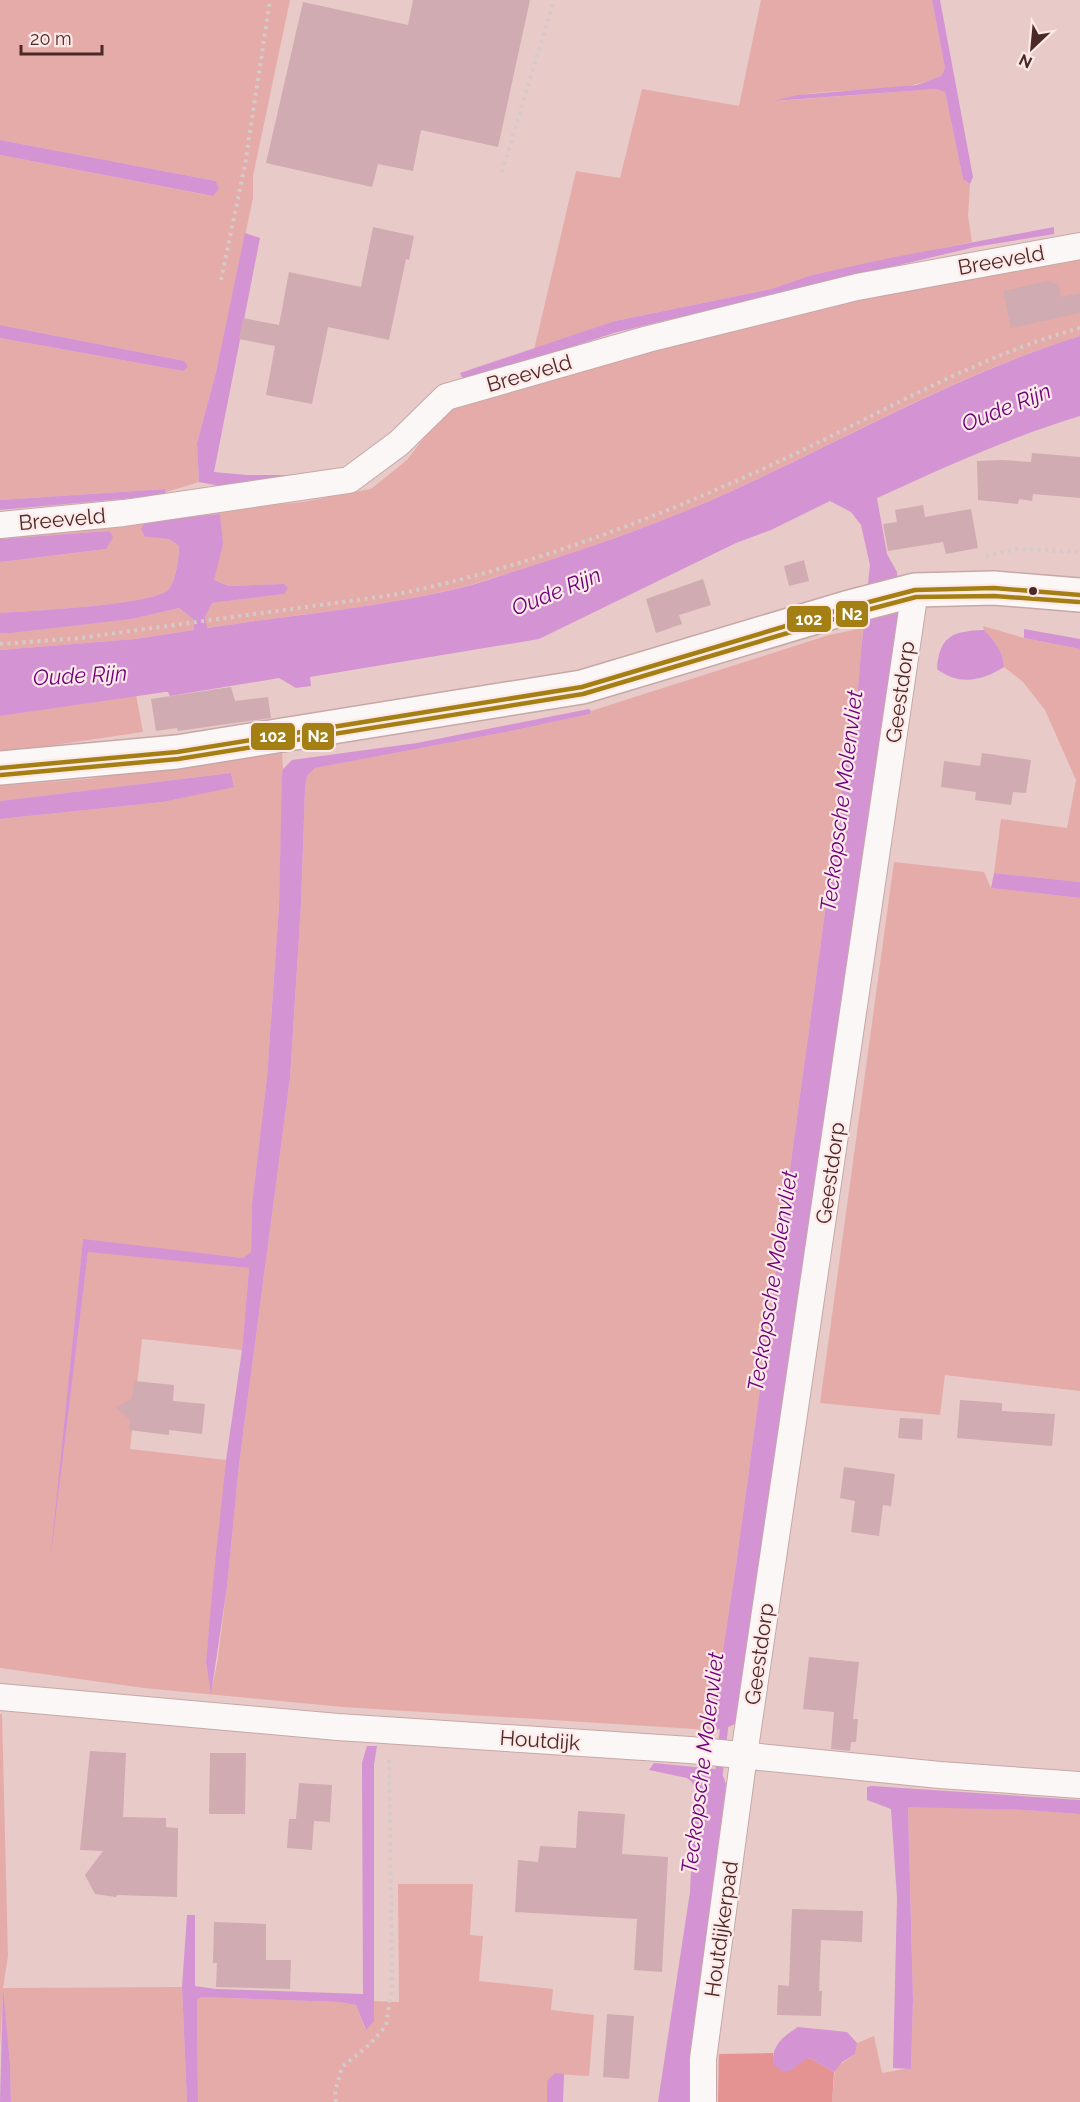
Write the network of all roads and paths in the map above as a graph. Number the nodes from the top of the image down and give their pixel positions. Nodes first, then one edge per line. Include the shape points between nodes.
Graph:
1 (270, 0) edge
2 (554, 0) edge
3 (502, 172) dead end
4 (1080, 246) edge
5 (221, 280) dead end
6 (1080, 328) edge
7 (0, 525) edge
8 (909, 592) junction
9 (1080, 595) edge
10 (0, 644) edge
11 (0, 768) edge
12 (0, 1697) edge
13 (388, 1731) junction
14 (737, 1754) junction
15 (1080, 1785) edge
16 (336, 2102) edge
17 (703, 2102) edge

1 - 5 path via 245,165
2 - 3 path
4 - 7 street, Breeveld via 857,286 648,339 446,397 399,444 349,480 124,513
6 - 10 path via 978,365 780,460 604,534 487,572 393,595 193,624
8 - 9 main road via 994,588
8 - 11 main road via 582,687 177,752
8 - 14 street, Geestdorp
12 - 13 street, Houtdijk
13 - 14 street, Houtdijk
13 - 16 path via 392,1986 386,2026 342,2067
14 - 15 street, Houtdijk
14 - 17 street, Houtdijkerpad via 703,2059

